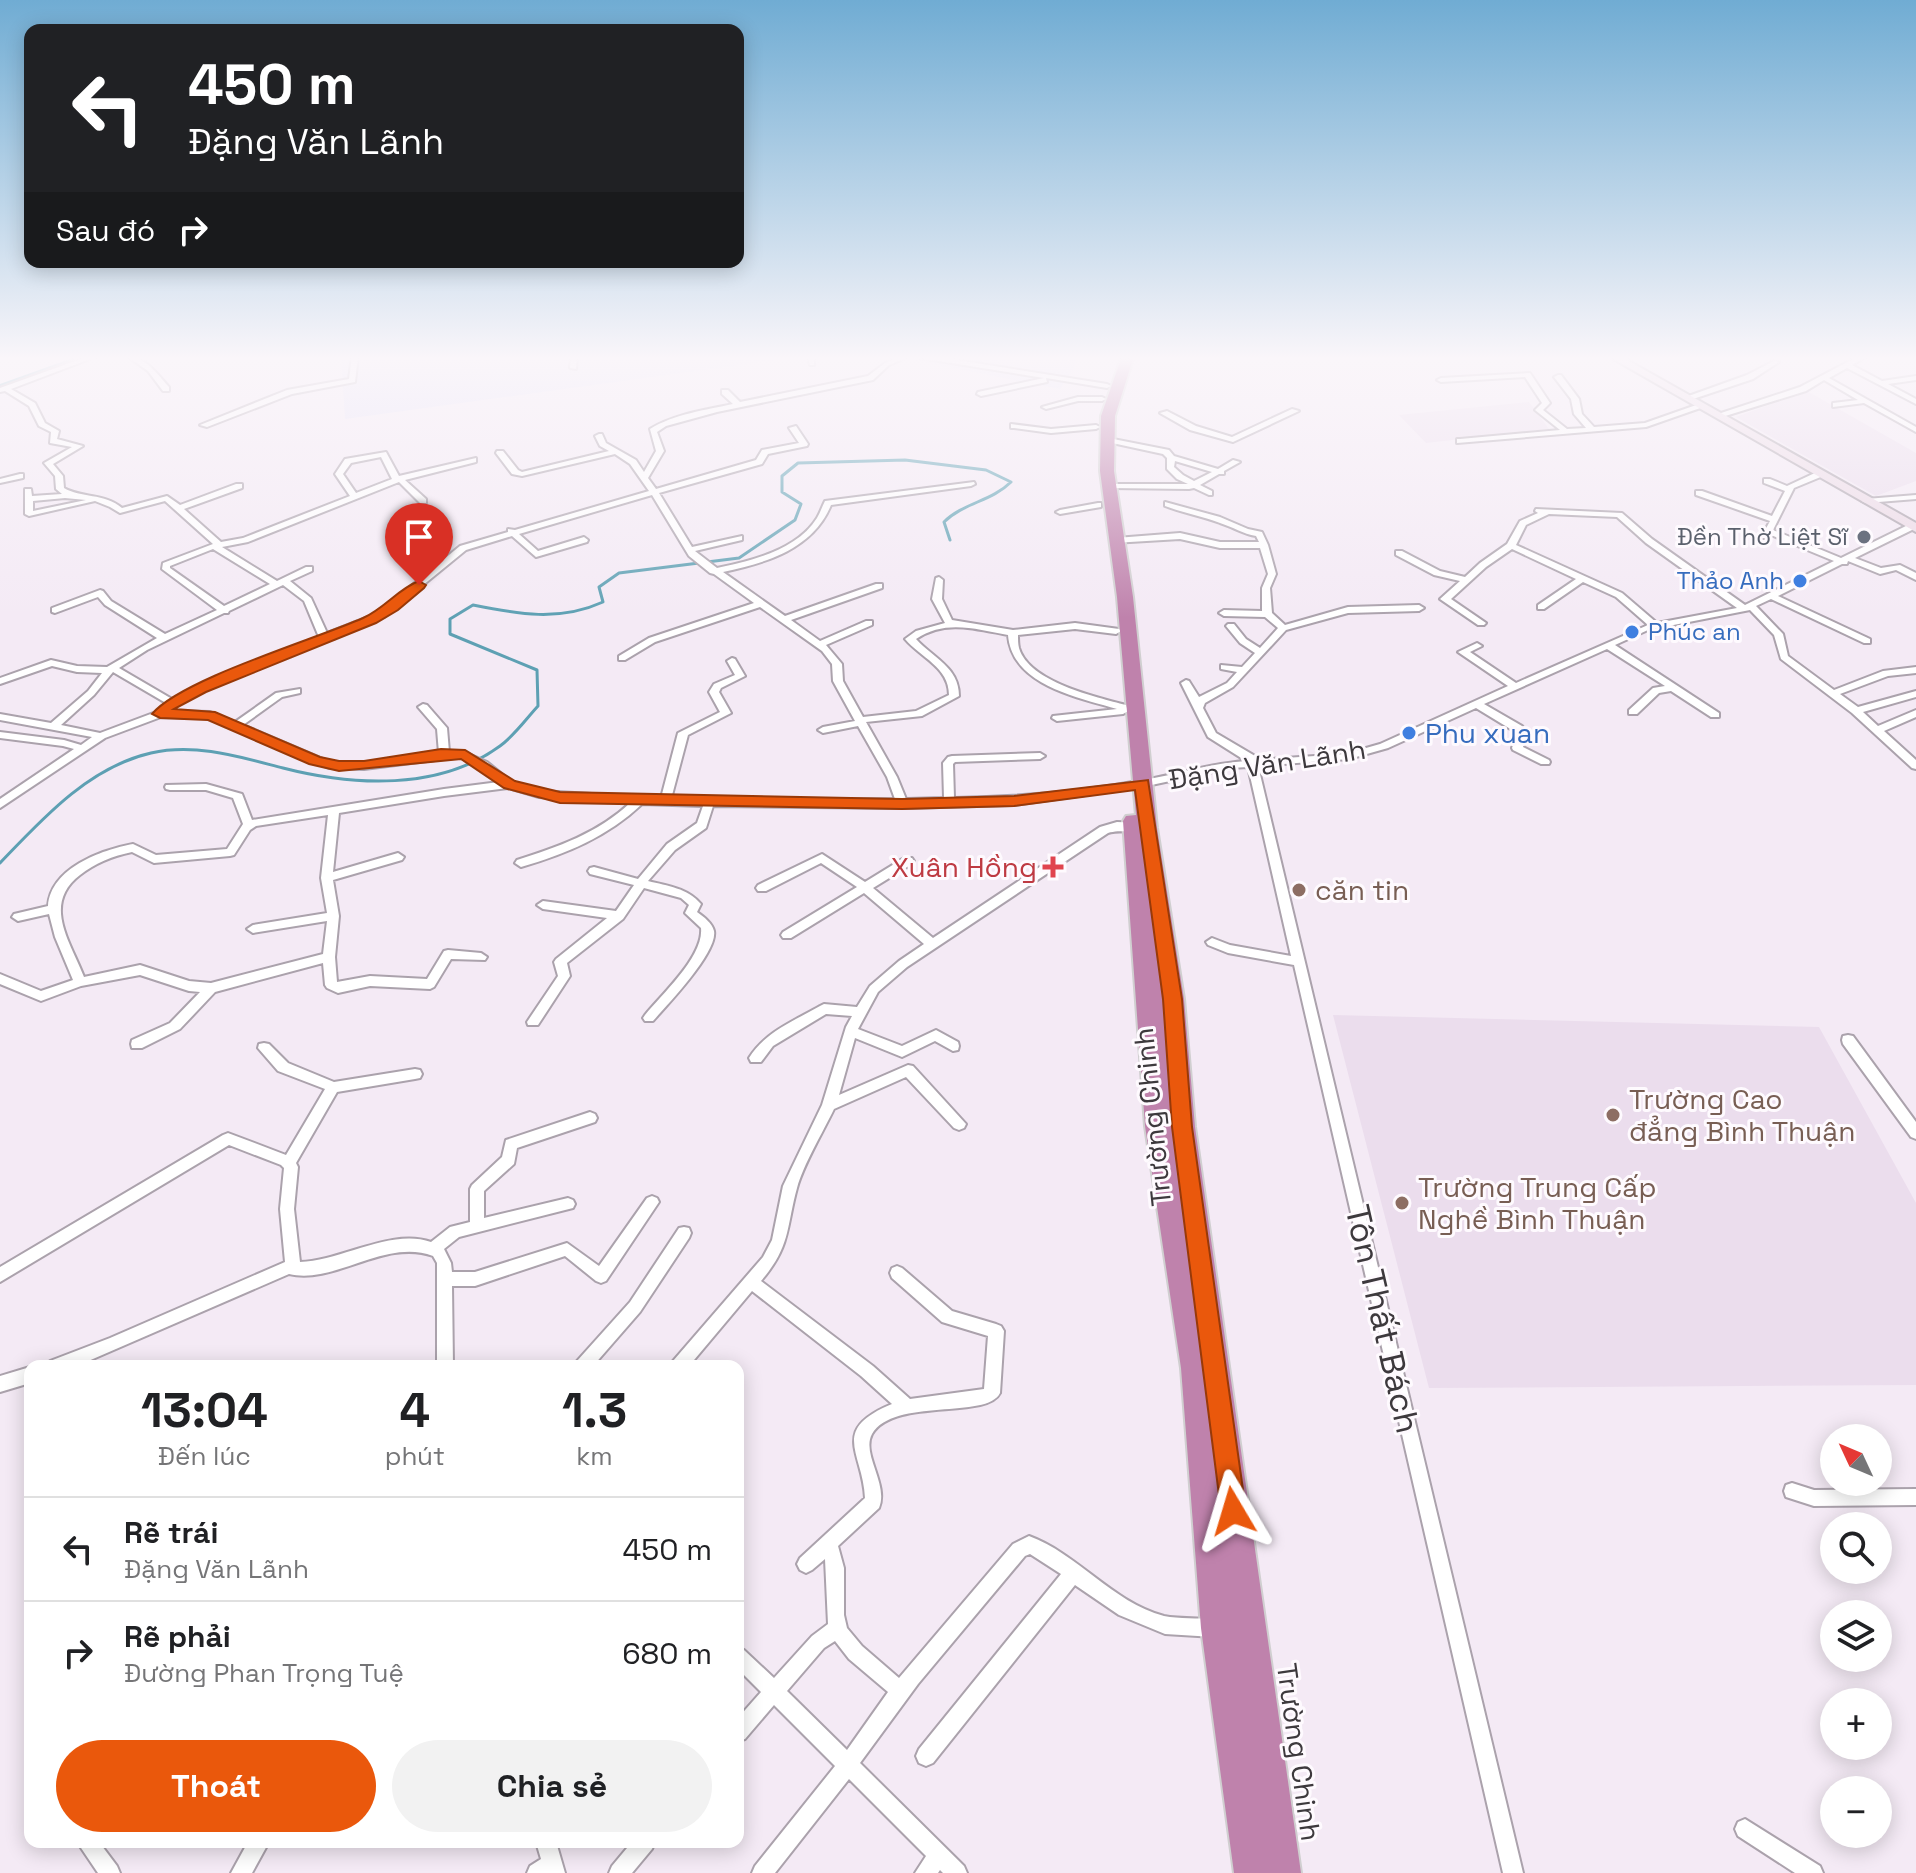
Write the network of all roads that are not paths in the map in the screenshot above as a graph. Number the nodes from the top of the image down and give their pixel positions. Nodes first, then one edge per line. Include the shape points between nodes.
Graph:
1 (66, 443) edge
2 (606, 443) edge
3 (658, 443) edge
4 (804, 443) edge
5 (1099, 443) edge
6 (1103, 443) edge
7 (1138, 443) edge
8 (1768, 443) edge
9 (614, 452) junction
10 (500, 453) dead end
11 (1171, 458) junction
12 (473, 460) dead end
13 (1236, 462) dead end
14 (1221, 472) junction
15 (1820, 474) junction
16 (20, 476) dead end
17 (645, 477) junction
18 (398, 480) junction
19 (0, 481) edge
20 (1767, 481) dead end
21 (971, 484) dead end
22 (1195, 485) junction
23 (239, 486) dead end
24 (1110, 486) junction
25 (1788, 489) junction
26 (654, 492) junction
27 (67, 493) junction
28 (1209, 493) dead end
29 (1699, 493) dead end
30 (353, 495) junction
31 (1916, 497) edge
32 (94, 500) junction
33 (423, 501) dead end
34 (1866, 501) junction
35 (1168, 504) dead end
36 (1098, 505) junction
37 (179, 508) junction
38 (1060, 512) dead end
39 (1773, 519) junction
40 (1915, 527) edge
41 (511, 531) junction
42 (1110, 532) junction
43 (739, 538) dead end
44 (584, 540) dead end
45 (1264, 545) junction
46 (217, 546) junction
47 (1511, 546) junction
48 (691, 552) junction
49 (1399, 553) dead end
50 (1847, 560) junction
51 (309, 569) dead end
52 (713, 571) junction
53 (1916, 577) edge
54 (1581, 579) junction
55 (939, 580) dead end
56 (1467, 580) junction
57 (279, 582) junction
58 (879, 586) dead end
59 (1771, 596) junction
60 (763, 603) junction
61 (1541, 607) dead end
62 (1748, 607) junction
63 (1419, 608) dead end
64 (55, 610) dead end
65 (225, 611) junction
66 (1224, 613) dead end
67 (1267, 614) junction
68 (785, 619) junction
69 (869, 623) dead end
70 (953, 623) junction
71 (1481, 623) dead end
72 (1654, 625) junction
73 (1231, 626) dead end
74 (1283, 628) junction
75 (1116, 631) junction
76 (1013, 633) junction
77 (324, 637) junction
78 (164, 638) junction
79 (1867, 641) dead end
80 (820, 644) junction
81 (1477, 646) dead end
82 (1609, 646) junction
83 (1260, 652) junction
84 (622, 658) dead end
85 (732, 661) dead end
86 (1224, 667) dead end
87 (111, 669) junction
88 (1244, 670) junction
89 (1916, 670) edge
90 (0, 681) edge
91 (1186, 683) dead end
92 (1516, 687) junction
93 (1670, 688) junction
94 (297, 691) dead end
95 (1832, 694) junction
96 (1916, 694) edge
97 (172, 703) junction
98 (1198, 704) junction
99 (1476, 704) junction
100 (423, 707) dead end
101 (1123, 709) junction
102 (1856, 711) junction
103 (1633, 712) dead end
104 (1916, 713) edge
105 (160, 714) junction
106 (1715, 715) dead end
107 (0, 717) edge
108 (1057, 718) dead end
109 (859, 721) junction
110 (237, 725) junction
111 (53, 727) junction
112 (823, 730) dead end
113 (1877, 730) junction
114 (0, 735) edge
115 (101, 736) junction
116 (80, 748) junction
117 (444, 754) junction
118 (1040, 756) dead end
119 (1545, 762) dead end
120 (1252, 764) junction
121 (1916, 766) edge
122 (1136, 784) junction
123 (509, 785) junction
124 (170, 787) dead end
125 (639, 801) junction
126 (665, 802) junction
127 (949, 802) junction
128 (709, 803) junction
129 (0, 804) edge
130 (902, 804) junction
131 (334, 813) junction
132 (249, 825) junction
133 (1140, 827) junction
134 (78, 855) dead end
135 (398, 857) dead end
136 (908, 861) dead end
137 (521, 863) dead end
138 (88, 865) junction
139 (594, 871) dead end
140 (327, 878) junction
141 (641, 882) junction
142 (762, 888) dead end
143 (866, 888) junction
144 (543, 905) dead end
145 (53, 909) junction
146 (333, 916) junction
147 (619, 916) junction
148 (18, 917) dead end
149 (253, 929) dead end
150 (787, 935) dead end
151 (1212, 942) dead end
152 (933, 945) junction
153 (329, 957) junction
154 (481, 957) dead end
155 (1299, 962) junction
156 (0, 979) edge
157 (80, 982) junction
158 (211, 988) junction
159 (860, 1012) junction
160 (649, 1018) dead end
161 (533, 1022) dead end
162 (851, 1031) junction
163 (1848, 1040) dead end
164 (137, 1044) dead end
165 (953, 1046) dead end
166 (264, 1048) dead end
167 (902, 1052) junction
168 (756, 1058) dead end
169 (908, 1070) junction
170 (415, 1074) dead end
171 (333, 1087) junction
172 (829, 1105) junction
173 (590, 1118) dead end
174 (959, 1124) dead end
175 (1916, 1133) edge
176 (289, 1163) junction
177 (652, 1202) dead end
178 (568, 1204) dead end
179 (477, 1225) junction
180 (684, 1233) dead end
181 (434, 1248) junction
182 (292, 1266) junction
183 (897, 1273) dead end
184 (0, 1275) edge
185 (444, 1279) junction
186 (753, 1283) junction
187 (71, 1360) edge
188 (445, 1360) edge
189 (588, 1360) edge
190 (684, 1360) edge
191 (24, 1377) edge
192 (0, 1384) edge
193 (907, 1407) junction
194 (1792, 1491) dead end
195 (1916, 1497) edge
196 (829, 1546) junction
197 (806, 1564) dead end
198 (1072, 1575) junction
199 (838, 1628) junction
200 (1218, 1628) junction
201 (744, 1662) edge
202 (773, 1691) junction
203 (901, 1691) junction
204 (744, 1725) edge
205 (926, 1756) dead end
206 (847, 1766) junction
207 (1745, 1829) dead end
208 (91, 1848) edge
209 (257, 1848) edge
210 (546, 1848) edge
211 (640, 1848) edge
212 (939, 1856) junction
213 (249, 1870) edge
214 (548, 1870) edge
215 (110, 1873) edge
216 (619, 1873) edge
217 (762, 1873) edge
218 (925, 1873) edge
219 (957, 1873) edge
220 (1252, 1873) edge
221 (1283, 1873) edge
222 (1513, 1873) edge
223 (1813, 1873) edge

1 - 27 street via 79,446 48,463
2 - 9 street
3 - 17 street via 660,451
4 - 26 street
5 - 36 highway, Trường Chinh via 1094,466
6 - 24 highway, Trường Chinh
7 - 11 street
8 - 15 street
9 - 10 street via 522,474
9 - 17 street via 633,462
11 - 14 street
11 - 22 street via 1170,467
12 - 18 street
13 - 14 street
14 - 22 street
15 - 25 street
15 - 34 street
16 - 19 street
17 - 26 street
18 - 30 street
18 - 30 street via 383,454 345,462 339,474
18 - 33 street
20 - 25 street
21 - 52 street via 828,503 813,529 776,554
22 - 24 street
22 - 28 street
23 - 37 street
24 - 42 highway, Trường Chinh
25 - 39 street
26 - 41 street
26 - 48 street
27 - 32 street
27 - 32 street via 29,495 27,512 33,515
29 - 39 street
30 - 46 street via 245,540
31 - 34 street
32 - 37 street via 115,504 120,511 167,498
34 - 40 street
35 - 45 street via 1259,534
36 - 38 street
36 - 42 highway, Trường Chinh
37 - 46 street
39 - 50 street via 1768,534
40 - 50 street, Đặng Văn Lãnh
41 - 44 street via 536,554
41 - 77 street via 457,551 394,607
42 - 45 street
42 - 75 highway, Trường Chinh
42 - 122 highway, Trường Chinh via 1125,597
43 - 48 street
45 - 67 street via 1272,574 1266,588
46 - 57 street
46 - 65 street via 165,567
47 - 54 street
47 - 56 street
47 - 62 street via 1523,523 1544,511 1619,515 1652,547
48 - 52 street
49 - 56 street via 1448,577
50 - 53 street via 1880,571 1897,567
50 - 59 street, Đặng Văn Lãnh
51 - 57 street
52 - 60 street
54 - 61 street
54 - 72 street via 1619,595
55 - 70 street via 938,605
56 - 71 street via 1445,599
57 - 65 street
57 - 77 street via 308,600
58 - 68 street
59 - 62 street, Đặng Văn Lãnh
59 - 79 street
60 - 68 street
60 - 84 street via 652,640
62 - 72 street, Đặng Văn Lãnh
62 - 95 street via 1778,634 1784,657
63 - 74 street via 1348,610
64 - 78 street via 100,593
65 - 78 street
66 - 67 street
67 - 74 street
68 - 80 street
69 - 80 street
70 - 76 street
70 - 109 street via 910,639 943,666 954,696 918,714
72 - 82 street, Đặng Văn Lãnh
73 - 83 street
74 - 83 street
75 - 76 street via 1075,626
75 - 101 highway, Trường Chinh
76 - 101 street via 1014,650 1028,671
77 - 97 street
78 - 87 street
80 - 109 street via 837,664 838,681
81 - 92 street via 1463,652
82 - 92 street, Đặng Văn Lãnh
82 - 93 street via 1641,663
83 - 88 street
85 - 126 street via 740,676 714,692 726,713 683,733
86 - 88 street
87 - 90 street via 51,663
87 - 97 street
87 - 111 street
88 - 98 street via 1223,691
89 - 95 street via 1886,673
91 - 98 street
92 - 99 street, Đặng Văn Lãnh
93 - 103 street via 1656,690
93 - 106 street
94 - 110 street via 279,695
95 - 102 street
96 - 102 street
97 - 105 street
98 - 120 street via 1212,735 1251,758
99 - 119 street via 1518,728 1522,732 1517,748
99 - 120 street, Đặng Văn Lãnh via 1359,754
100 - 117 street via 442,728
101 - 108 street
101 - 122 highway, Trường Chinh
102 - 113 street
104 - 113 street
105 - 110 street, Đặng Văn Lãnh via 210,715
105 - 115 street, Đặng Văn Lãnh
107 - 111 street
109 - 112 street
109 - 130 street
110 - 117 street, Đặng Văn Lãnh via 329,765 364,766
111 - 115 street
113 - 121 street
114 - 116 street
115 - 116 street, Đặng Văn Lãnh
116 - 129 street, Đặng Văn Lãnh
117 - 123 street, Đặng Văn Lãnh via 465,755
118 - 127 street via 952,759
120 - 122 street, Đặng Văn Lãnh
120 - 155 street, Tôn Thất Bách
122 - 127 street, Đặng Văn Lãnh via 1014,801
122 - 133 highway, Trường Chinh
123 - 125 street, Đặng Văn Lãnh via 560,797
123 - 131 street via 425,794
124 - 132 street via 206,787 238,796
125 - 126 street, Đặng Văn Lãnh
125 - 137 street via 579,845
126 - 128 street, Đặng Văn Lãnh
127 - 130 street, Đặng Văn Lãnh
128 - 130 street, Đặng Văn Lãnh
128 - 141 street via 702,825 680,838
131 - 132 street
131 - 140 street
132 - 138 street via 230,852 154,859 133,848
133 - 152 street via 1104,830
133 - 200 highway, Trường Chinh via 1158,1126 1195,1368
133 - 221 highway, Trường Chinh via 1173,999 1189,1182
134 - 138 street
135 - 140 street
136 - 143 street
138 - 145 street via 64,885
139 - 141 street
140 - 146 street
141 - 147 street
141 - 160 street via 693,901 691,913 709,935 702,954
142 - 143 street via 822,858
143 - 150 street
143 - 152 street
144 - 147 street
145 - 148 street
145 - 157 street
146 - 149 street
146 - 153 street
147 - 161 street via 560,962 564,976
151 - 155 street
152 - 159 street via 881,982
153 - 154 street via 329,980 338,988 370,981 430,984 448,954
153 - 158 street
155 - 222 street, Tôn Thất Bách
156 - 157 street via 41,996
157 - 158 street via 140,970
158 - 164 street via 175,1026
159 - 162 street
159 - 168 street via 824,1009 768,1042
162 - 167 street
162 - 172 street
163 - 175 street
165 - 167 street via 936,1035
166 - 171 street via 283,1067
167 - 169 street
169 - 172 street
169 - 174 street
170 - 171 street
171 - 176 street
172 - 186 street via 790,1186 779,1241
173 - 179 street via 511,1144 509,1160 477,1189
176 - 182 street
176 - 184 street via 224,1139
177 - 185 street via 601,1276 567,1249 475,1279
178 - 179 street
179 - 181 street via 455,1232
180 - 189 street via 635,1307
181 - 182 street via 392,1249 297,1270
181 - 185 street via 444,1263
182 - 187 street
183 - 193 street via 947,1317 996,1331 989,1396
185 - 188 street
186 - 190 street
186 - 193 street
191 - 192 street
193 - 196 street via 880,1416 863,1434 873,1502
194 - 195 street via 1814,1498
196 - 197 street
196 - 199 street via 837,1573
198 - 200 street via 1125,1609 1165,1625
198 - 203 street via 1040,1549 1029,1545 1019,1550
198 - 205 street
199 - 202 street
199 - 203 street
200 - 220 highway, Trường Chinh
201 - 202 street
202 - 204 street
202 - 206 street
203 - 206 street
206 - 212 street
206 - 217 street
207 - 223 street
208 - 215 street
209 - 213 street
210 - 214 street
211 - 216 street
212 - 218 street
212 - 219 street

